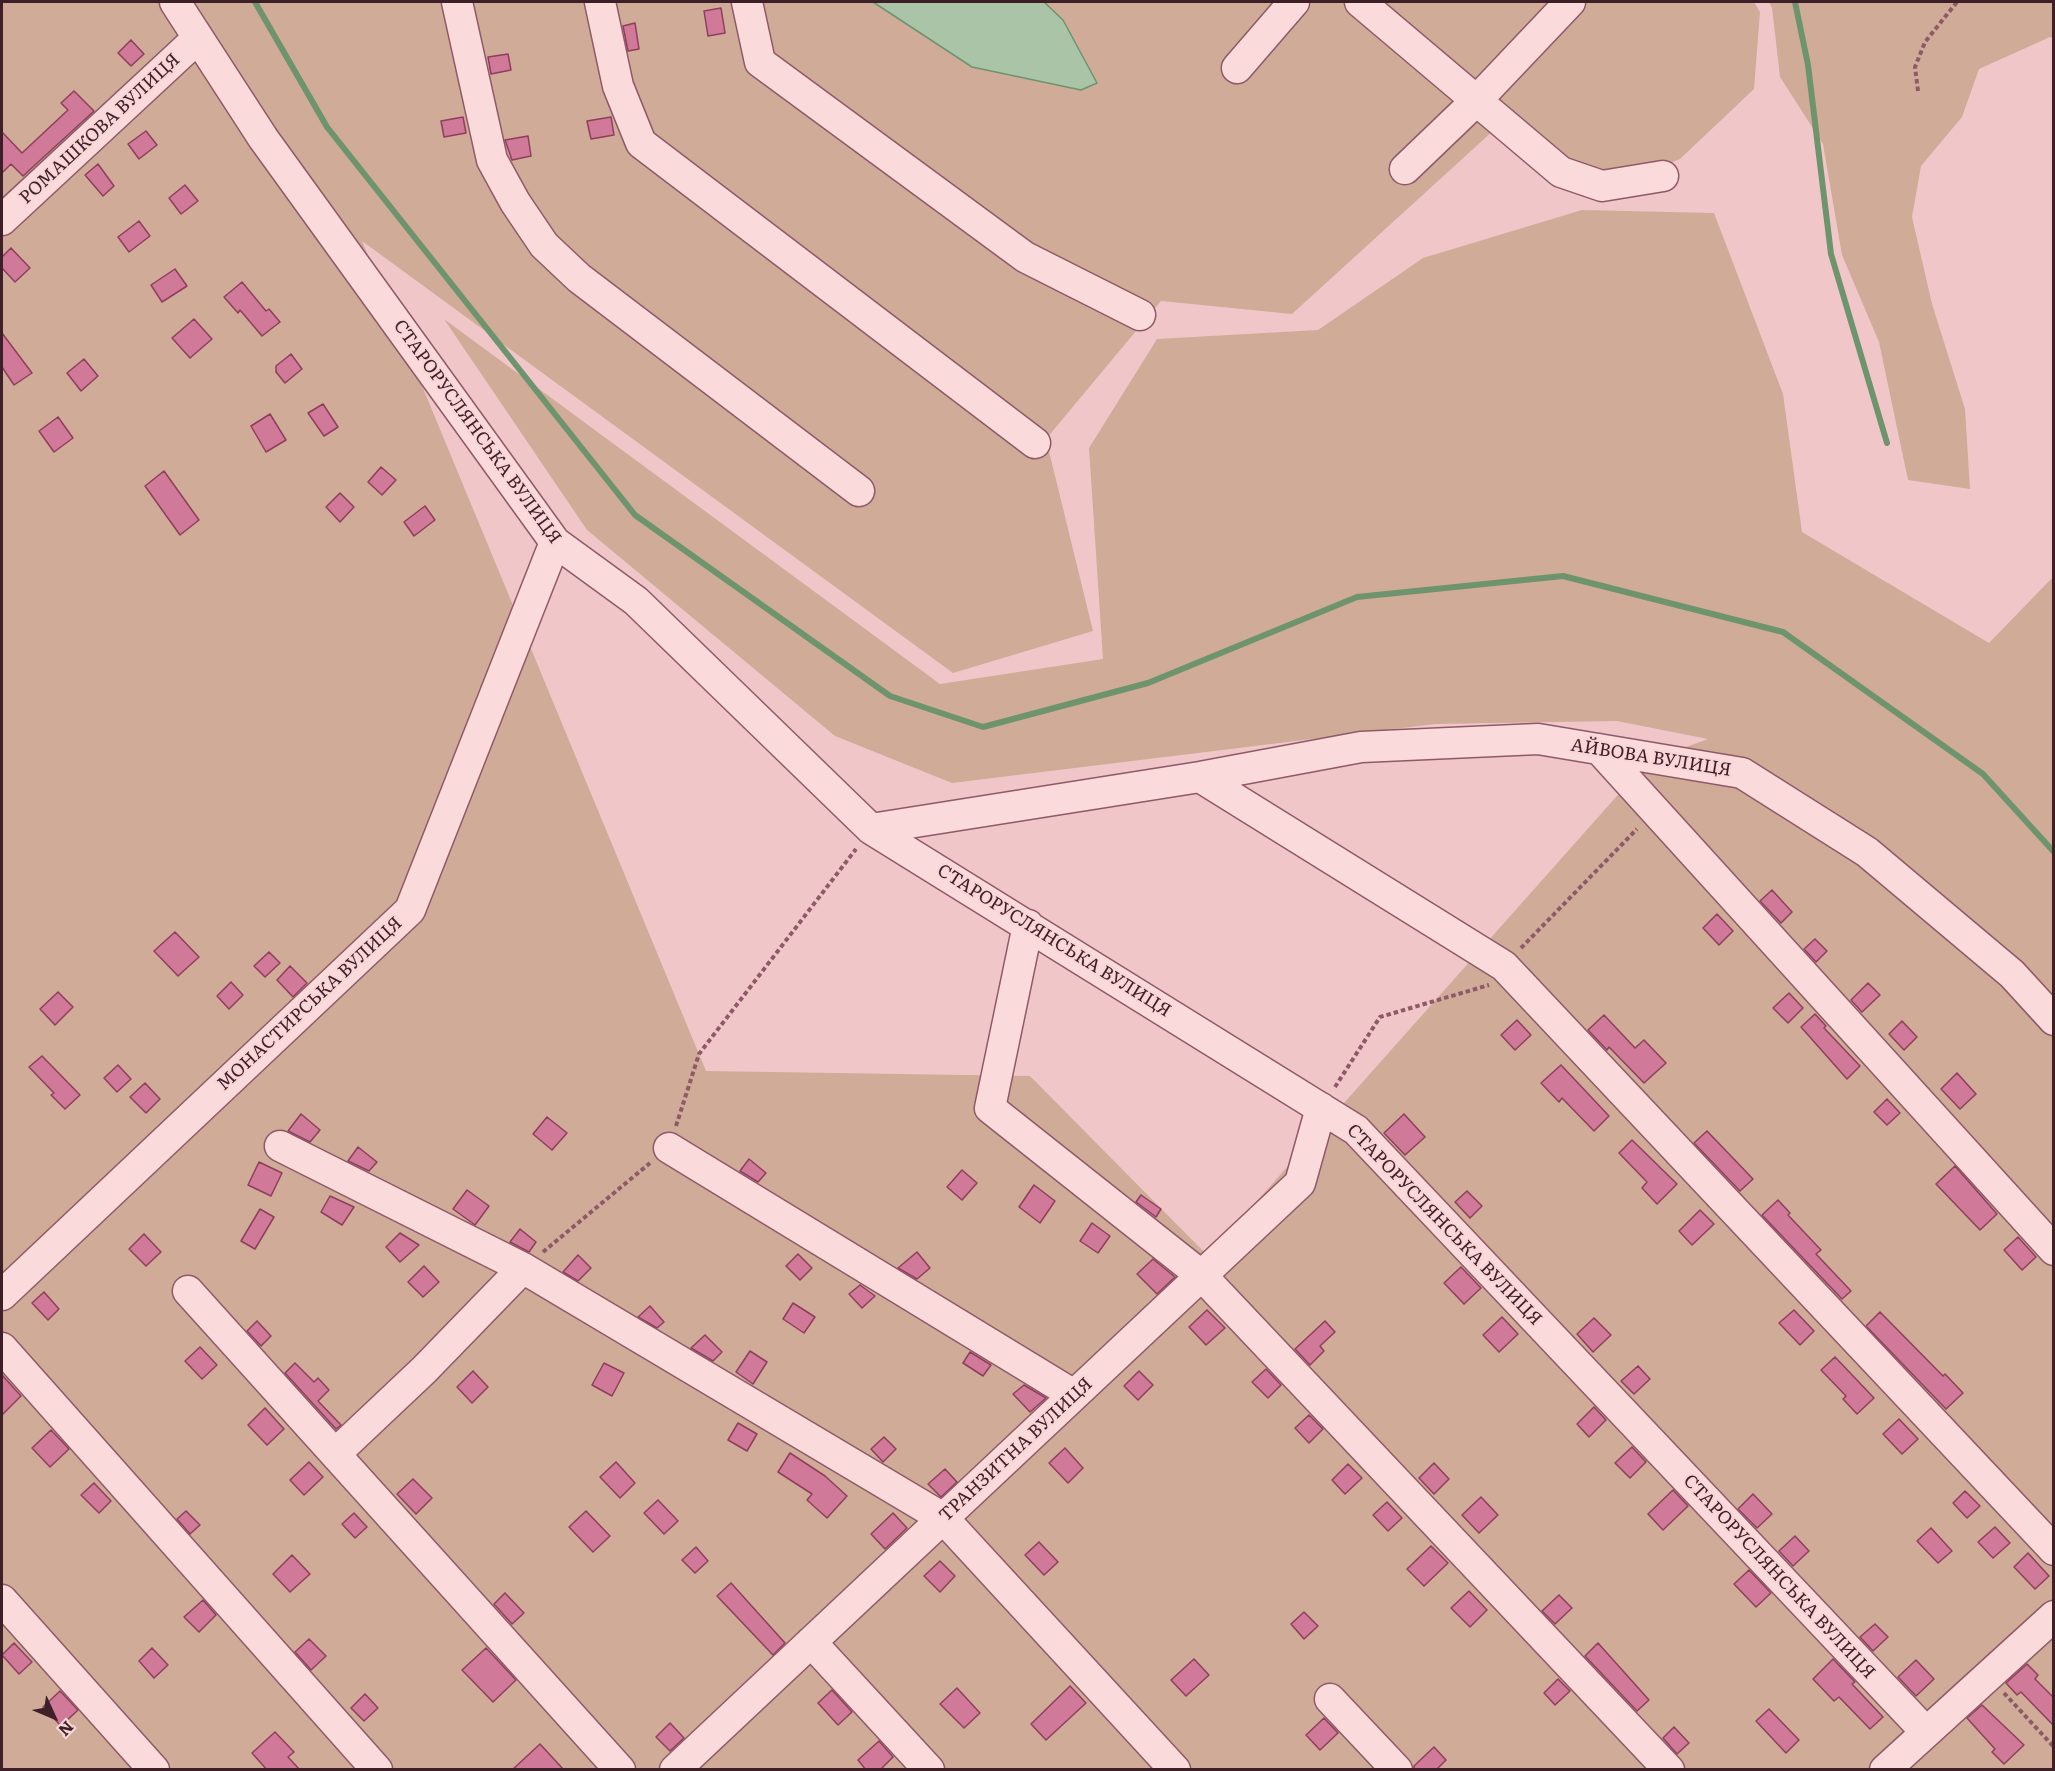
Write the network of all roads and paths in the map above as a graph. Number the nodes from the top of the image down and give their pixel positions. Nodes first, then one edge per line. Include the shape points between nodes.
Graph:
1 (175, 2) edge
2 (457, 2) edge
3 (600, 2) edge
4 (747, 2) edge
5 (1294, 2) edge
6 (1360, 2) edge
7 (1570, 2) edge
8 (1957, 2) edge
9 (198, 38) junction
10 (1237, 68) dead end
11 (1918, 91) dead end
12 (1477, 100) junction
13 (1405, 170) dead end
14 (1663, 176) dead end
15 (2, 220) edge
16 (1140, 315) dead end
17 (1035, 443) dead end
18 (859, 491) dead end
19 (555, 542) junction
20 (1599, 749) junction
21 (1200, 777) junction
22 (1654, 811) junction
23 (871, 829) junction
24 (1028, 925) junction
25 (1510, 972) junction
26 (2054, 1020) edge
27 (1321, 1108) junction
28 (280, 1146) dead end
29 (669, 1148) junction
30 (2054, 1250) edge
31 (523, 1268) junction
32 (1202, 1275) junction
33 (188, 1291) dead end
34 (2, 1295) edge
35 (2, 1348) edge
36 (1074, 1395) junction
37 (335, 1454) junction
38 (943, 1518) junction
39 (2054, 1550) edge
40 (2, 1600) edge
41 (2054, 1616) edge
42 (811, 1642) junction
43 (1988, 1675) junction
44 (1330, 1699) dead end
45 (1926, 1732) junction
46 (2054, 1747) edge
47 (684, 1767) edge
48 (154, 1770) edge
49 (377, 1770) edge
50 (620, 1770) edge
51 (929, 1770) edge
52 (1175, 1770) edge
53 (1397, 1770) edge
54 (1669, 1770) edge
55 (1885, 1770) edge

1 - 9 street, СТАРОРУСЛЯНСЬКА ВУЛИЦЯ
2 - 18 street via 492,160 544,244 579,278
3 - 17 street via 618,86 641,143
4 - 16 street via 760,62 1025,257
5 - 10 street
6 - 12 street
7 - 12 street
8 - 11 path via 1925,42 1915,67
9 - 15 street, РОМАШКОВА ВУЛИЦЯ
9 - 19 street, СТАРОРУСЛЯНСЬКА ВУЛИЦЯ via 263,138
12 - 13 street
12 - 14 street via 1561,172 1602,186
19 - 23 street, СТАРОРУСЛЯНСЬКА ВУЛИЦЯ via 636,601
19 - 34 street, МОНАСТИРСЬКА ВУЛИЦЯ via 410,910
20 - 21 street, АЙВОВА ВУЛИЦЯ via 1538,739 1361,747
20 - 22 street
20 - 26 street, АЙВОВА ВУЛИЦЯ via 1742,773 1867,852 2012,975
21 - 23 street
21 - 25 street
22 - 25 path
22 - 30 street
23 - 24 street, СТАРОРУСЛЯНСЬКА ВУЛИЦЯ
23 - 29 path via 699,1054
24 - 27 street, СТАРОРУСЛЯНСЬКА ВУЛИЦЯ
24 - 32 street via 990,1108
25 - 27 path via 1380,1017
25 - 39 street
27 - 32 street, ТРАНЗИТНА ВУЛИЦЯ via 1300,1183
27 - 45 street, СТАРОРУСЛЯНСЬКА ВУЛИЦЯ via 1356,1130
28 - 31 street
29 - 31 path
29 - 36 street
31 - 37 street
31 - 38 street
32 - 36 street, ТРАНЗИТНА ВУЛИЦЯ
32 - 54 street
33 - 37 street
35 - 49 street
36 - 38 street, ТРАНЗИТНА ВУЛИЦЯ
37 - 50 street
38 - 42 street, ТРАНЗИТНА ВУЛИЦЯ
38 - 52 street
40 - 48 street
41 - 43 street
42 - 47 street, ТРАНЗИТНА ВУЛИЦЯ
42 - 51 street
43 - 45 street
43 - 46 path
44 - 53 street
45 - 55 street

